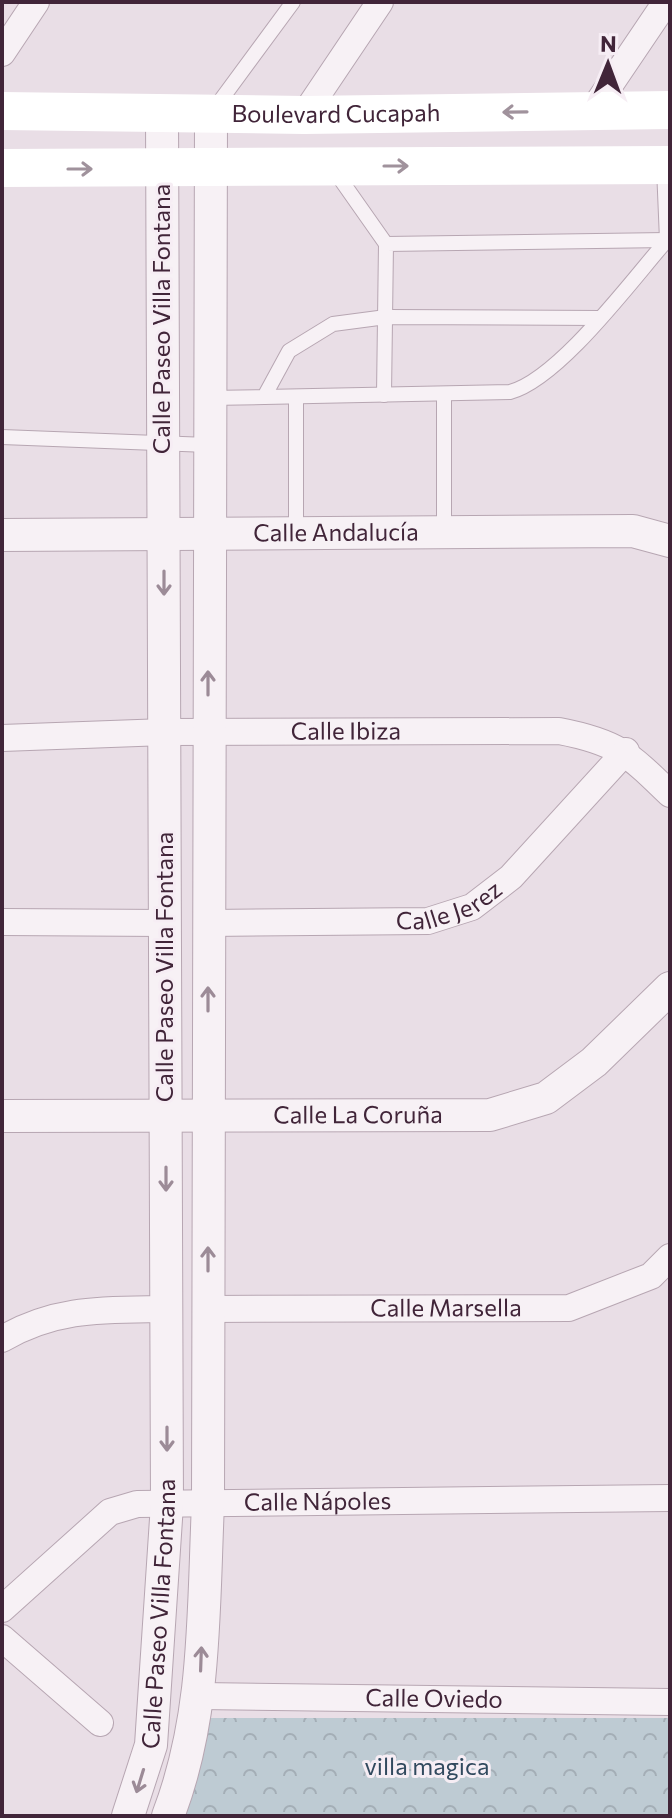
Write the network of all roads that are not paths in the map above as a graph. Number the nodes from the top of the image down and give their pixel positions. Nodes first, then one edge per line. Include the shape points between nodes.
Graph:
1 (36, 2) edge
2 (293, 2) edge
3 (380, 2) edge
4 (666, 2) edge
5 (7, 36) edge
6 (593, 110) junction
7 (670, 110) edge
8 (2, 111) edge
9 (162, 113) junction
10 (211, 114) junction
11 (304, 115) junction
12 (668, 162) edge
13 (332, 167) junction
14 (2, 168) edge
15 (161, 169) junction
16 (211, 169) junction
17 (667, 240) junction
18 (386, 244) junction
19 (386, 317) junction
20 (600, 318) junction
21 (444, 394) junction
22 (384, 395) junction
23 (264, 397) junction
24 (296, 397) junction
25 (209, 398) junction
26 (2, 437) edge
27 (162, 445) junction
28 (208, 445) junction
29 (444, 533) junction
30 (164, 534) junction
31 (208, 534) junction
32 (296, 534) junction
33 (2, 535) edge
34 (670, 541) edge
35 (165, 732) junction
36 (208, 732) junction
37 (2, 738) edge
38 (626, 751) junction
39 (670, 794) edge
40 (2, 922) edge
41 (165, 923) junction
42 (208, 923) junction
43 (670, 988) edge
44 (2, 1116) edge
45 (166, 1117) junction
46 (208, 1118) junction
47 (670, 1257) edge
48 (166, 1309) junction
49 (208, 1309) junction
50 (2, 1339) edge
51 (670, 1498) edge
52 (167, 1504) junction
53 (208, 1504) junction
54 (2, 1609) edge
55 (2, 1638) edge
56 (200, 1696) junction
57 (670, 1702) edge
58 (100, 1723) dead end
59 (128, 1816) edge
60 (168, 1816) edge

1 - 5 street
2 - 10 lane
3 - 11 street
4 - 6 street
6 - 7 main road, Boulevard Cucapah
6 -> 11 main road, Boulevard Cucapah
8 - 9 main road, Boulevard Cucapah
9 - 10 main road, Boulevard Cucapah
9 - 15 street, Calle Paseo Villa Fontana
10 - 11 main road, Boulevard Cucapah
10 - 16 street, Calle Paseo Villa Fontana
13 -> 12 main road
12 - 17 lane
13 - 16 main road
13 - 18 lane
14 -> 15 main road
15 - 16 main road
15 - 27 street, Calle Paseo Villa Fontana
16 - 25 street, Calle Paseo Villa Fontana
17 - 18 lane
17 - 20 lane
18 - 19 lane
19 - 20 lane
19 - 22 lane
19 - 23 lane via 333,324 289,351
20 - 21 lane via 538,381 524,388
21 - 22 lane
21 - 29 lane
22 - 24 lane
23 - 24 lane
23 - 25 lane
24 - 32 lane
25 - 28 street, Calle Paseo Villa Fontana
26 - 27 lane
27 - 28 lane
27 - 30 street, Calle Paseo Villa Fontana
28 - 31 street, Calle Paseo Villa Fontana
29 - 32 street, Calle Andalucía
29 - 34 street, Calle Andalucía via 633,531
30 - 31 street, Calle Andalucía
30 - 33 street, Calle Andalucía
30 -> 35 street, Calle Paseo Villa Fontana
31 - 32 street, Calle Andalucía
36 -> 31 street, Calle Paseo Villa Fontana
35 - 36 street, Calle Ibiza
35 - 37 street, Calle Ibiza
35 - 41 street, Calle Paseo Villa Fontana
36 - 38 street, Calle Ibiza via 559,731
36 - 42 street, Calle Paseo Villa Fontana
38 - 39 street, Calle Ibiza
38 - 42 street, Calle Jerez via 511,877 472,907 428,921
40 - 41 street
41 - 45 street, Calle Paseo Villa Fontana
46 -> 42 street, Calle Paseo Villa Fontana
43 - 46 street, Calle La Coruña via 594,1062 546,1098 490,1115
44 - 45 street, Calle La Coruña
45 - 46 street, Calle La Coruña
45 -> 48 street, Calle Paseo Villa Fontana
49 -> 46 street, Calle Paseo Villa Fontana
47 - 49 street, Calle Marsella via 651,1276 569,1308
48 - 50 street via 86,1310 32,1321
48 -> 52 street, Calle Paseo Villa Fontana
49 - 53 street, Calle Paseo Villa Fontana
51 - 53 street, Calle Nápoles
52 - 53 street, Calle Nápoles
52 - 54 street, Calle Nápoles via 137,1504 110,1512
52 -> 59 street, Calle Paseo Villa Fontana via 151,1745
56 -> 53 street, Calle Paseo Villa Fontana
55 - 58 street
56 - 57 street, Calle Oviedo
56 - 60 street, Calle Paseo Villa Fontana via 189,1755

